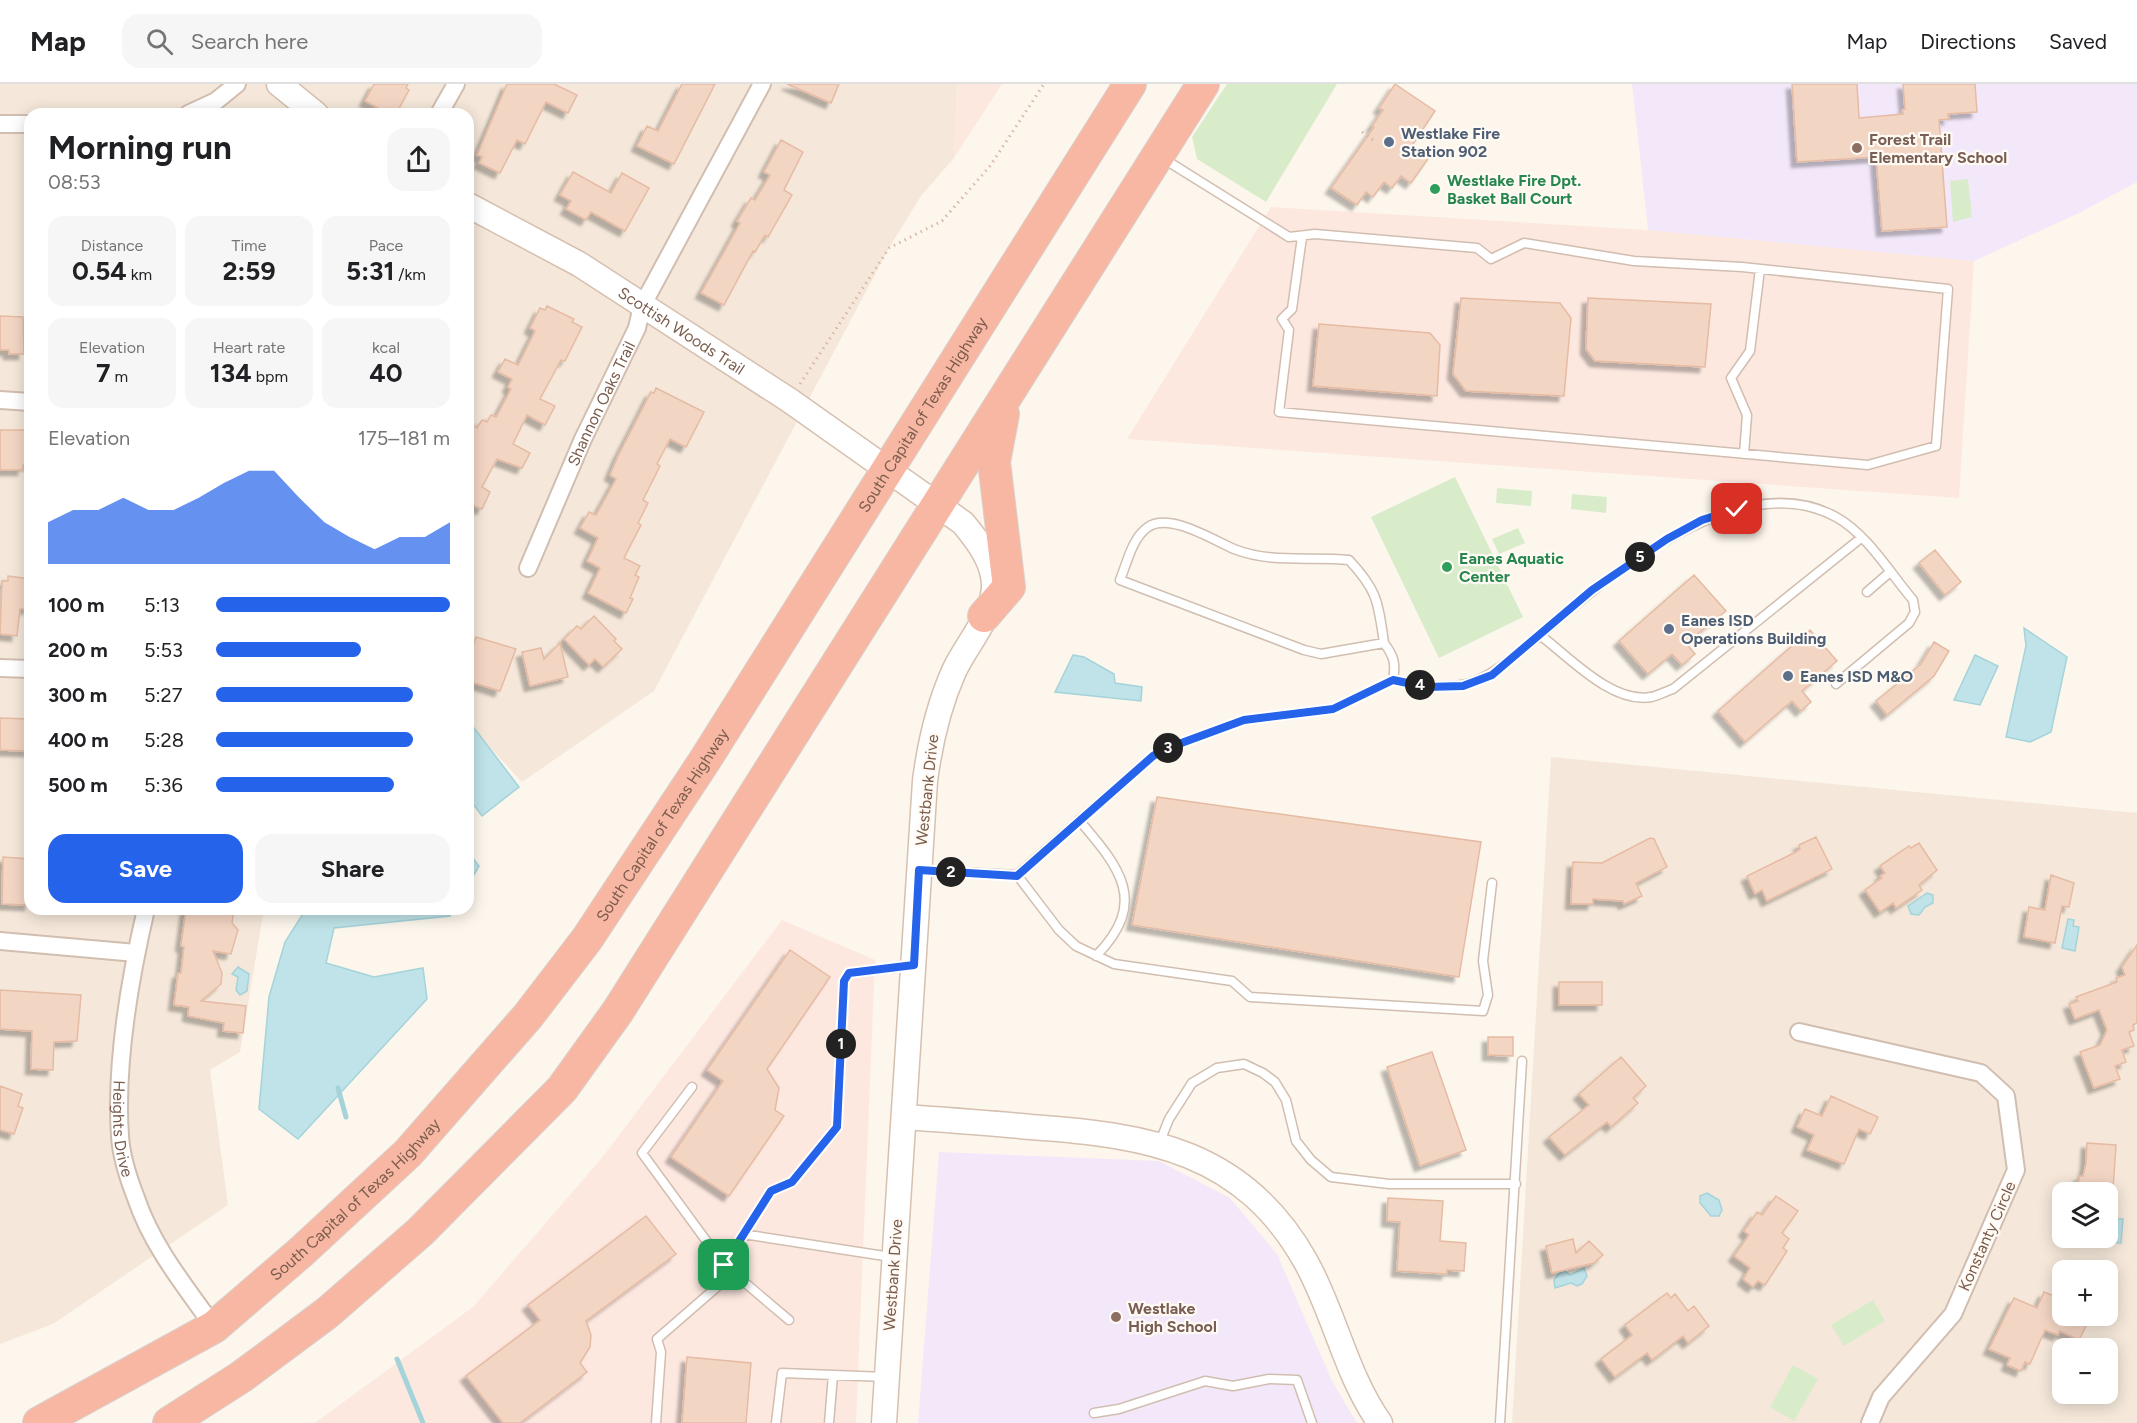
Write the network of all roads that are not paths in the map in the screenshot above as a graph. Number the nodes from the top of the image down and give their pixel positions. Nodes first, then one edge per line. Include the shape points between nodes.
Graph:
1 (237, 84) edge
2 (279, 84) edge
3 (456, 84) edge
4 (762, 84) edge
5 (1130, 84) edge
6 (1203, 84) edge
7 (201, 108) edge
8 (309, 108) edge
9 (442, 108) edge
10 (0, 124) edge
11 (24, 124) edge
12 (1158, 156) junction
13 (474, 208) edge
14 (1302, 237) junction
15 (1760, 269) junction
16 (642, 306) junction
17 (1007, 396) junction
18 (0, 400) edge
19 (24, 402) edge
20 (1744, 454) junction
21 (887, 470) junction
22 (938, 505) junction
23 (1861, 538) junction
24 (528, 568) dead end
25 (1890, 572) junction
26 (1867, 592) dead end
27 (984, 616) junction
28 (1540, 635) junction
29 (1384, 644) junction
30 (0, 668) edge
31 (24, 669) edge
32 (1393, 680) junction
33 (1836, 684) dead end
34 (1079, 820) junction
35 (919, 870) junction
36 (1017, 876) junction
37 (1491, 883) dead end
38 (145, 915) edge
39 (0, 941) edge
40 (136, 952) junction
41 (1096, 956) junction
42 (914, 965) junction
43 (1799, 1032) dead end
44 (1522, 1061) dead end
45 (692, 1087) dead end
46 (904, 1117) junction
47 (1159, 1144) junction
48 (1516, 1184) junction
49 (743, 1234) junction
50 (895, 1258) junction
51 (724, 1265) junction
52 (789, 1320) dead end
53 (214, 1327) junction
54 (833, 1375) junction
55 (887, 1377) junction
56 (1094, 1413) dead end
57 (39, 1423) edge
58 (169, 1423) edge
59 (656, 1423) edge
60 (776, 1423) edge
61 (829, 1423) edge
62 (884, 1423) edge
63 (1312, 1423) edge
64 (1380, 1423) edge
65 (1500, 1423) edge
66 (1870, 1423) edge

1 - 7 street
2 - 8 street
3 - 9 street
4 - 16 street, Shannon Oaks Trail
5 - 21 highway, South Capital of Texas Highway
6 - 12 highway
10 - 11 street
12 - 14 lane via 1289,237
12 - 17 highway
13 - 16 street, Scottish Woods Trail via 579,264
14 - 15 lane via 1315,234 1477,248 1491,259 1524,243 1634,261
14 - 20 lane via 1292,309 1282,320 1289,330 1279,412
15 - 20 lane via 1750,351 1731,378 1747,415
15 - 20 lane via 1948,289 1936,446 1868,465
16 - 21 street, Scottish Woods Trail via 789,400
16 - 24 street, Shannon Oaks Trail via 638,328 583,439
17 - 22 highway
17 - 27 highway via 994,462 1009,587
18 - 19 street
21 - 22 street, Westbank Drive
21 - 53 highway, South Capital of Texas Highway via 705,760 587,939 528,1016 408,1153
22 - 27 street, Westbank Drive via 963,523 980,543 990,566 994,588
22 - 58 highway via 618,1011 562,1089 420,1232 327,1313 241,1377
23 - 25 lane
23 - 28 lane via 1836,517 1808,507 1772,504 1737,509 1702,520 1667,539 1592,590
23 - 28 lane via 1673,688 1652,697 1631,698 1609,689
25 - 26 lane
25 - 33 lane via 1913,600 1915,612 1909,623
27 - 35 street, Westbank Drive via 955,668 933,728
28 - 32 lane via 1492,675 1463,686 1427,687
29 - 29 lane via 1321,654 1304,650 1120,580 1136,539 1160,522 1264,556 1349,560 1368,579
29 - 32 lane via 1396,666
30 - 31 street
32 - 34 lane via 1333,709 1244,720 1165,749
34 - 36 lane
34 - 41 lane via 1116,865 1124,888 1124,914 1113,938
35 - 36 lane
35 - 42 street, Westbank Drive
36 - 41 lane via 1059,930 1076,946
37 - 41 lane via 1483,961 1488,995 1483,1011 1250,997 1232,981 1114,963
38 - 40 street, Heights Drive
39 - 40 street
40 - 53 street, Heights Drive via 119,1083 120,1138 136,1199 160,1251
42 - 46 street, Westbank Drive
42 - 49 lane via 849,973 844,981 837,1127 792,1182 771,1191
43 - 66 street, Konstanty Circle via 1981,1073 2006,1096 2016,1170 1953,1314 1881,1397
44 - 48 lane
45 - 51 lane via 642,1153
46 - 47 street via 1081,1130
46 - 50 street, Westbank Drive
47 - 48 lane via 1169,1119 1192,1083 1217,1068 1244,1064 1275,1082 1286,1100 1296,1141 1331,1177 1389,1184
47 - 64 street via 1208,1164 1243,1186 1272,1212 1307,1263 1364,1400
48 - 65 lane
49 - 50 lane
49 - 51 lane
50 - 55 street, Westbank Drive
51 - 52 lane
51 - 59 lane via 718,1286 657,1339 661,1352
53 - 57 highway, South Capital of Texas Highway
54 - 55 lane
54 - 60 lane via 782,1373
54 - 61 lane
55 - 62 street, Westbank Drive
56 - 63 lane via 1119,1409 1205,1381 1233,1386 1269,1379 1297,1380

